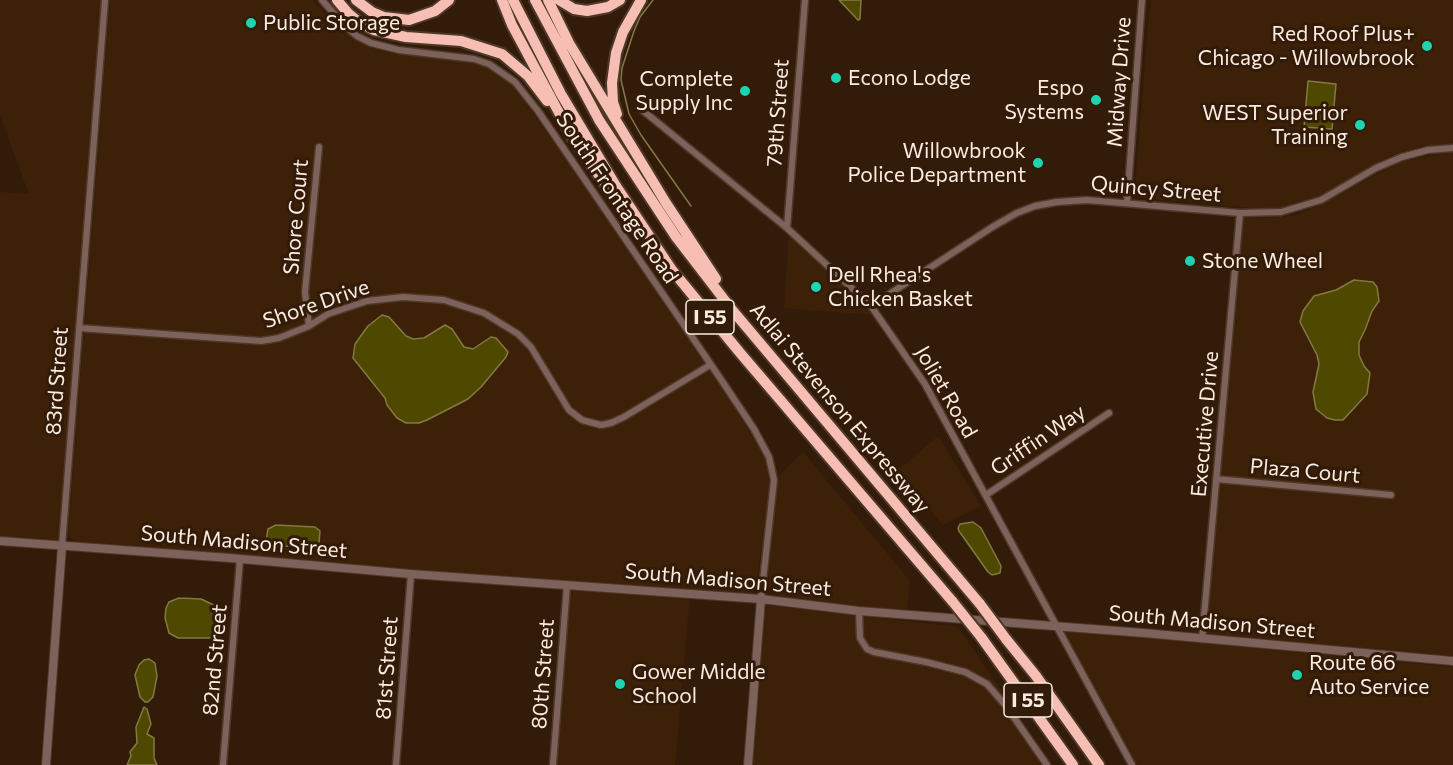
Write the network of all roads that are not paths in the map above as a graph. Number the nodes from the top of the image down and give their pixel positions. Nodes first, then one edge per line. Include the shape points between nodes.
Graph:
1 (105, 0) edge
2 (322, 0) edge
3 (337, 0) edge
4 (356, 0) edge
5 (449, 0) edge
6 (502, 0) edge
7 (513, 0) edge
8 (535, 0) edge
9 (548, 0) edge
10 (559, 0) edge
11 (621, 0) edge
12 (641, 0) edge
13 (805, 0) edge
14 (1142, 0) edge
15 (641, 109) dead end
16 (623, 131) junction
17 (572, 137) junction
18 (319, 147) dead end
19 (1453, 148) edge
20 (1127, 203) junction
21 (1240, 213) junction
22 (787, 228) junction
23 (672, 270) junction
24 (871, 306) junction
25 (733, 311) junction
26 (309, 326) junction
27 (79, 328) junction
28 (710, 365) junction
29 (1109, 413) dead end
30 (1216, 479) junction
31 (986, 495) junction
32 (1391, 495) dead end
33 (0, 541) edge
34 (62, 546) junction
35 (240, 559) junction
36 (411, 574) junction
37 (567, 585) junction
38 (760, 599) junction
39 (859, 611) junction
40 (1057, 627) junction
41 (1202, 639) junction
42 (1453, 661) edge
43 (46, 765) edge
44 (223, 765) edge
45 (396, 765) edge
46 (553, 765) edge
47 (747, 765) edge
48 (1047, 765) edge
49 (1073, 765) edge
50 (1099, 765) edge
51 (1132, 765) edge

1 - 27 street, 83rd Street
2 - 28 street, South Frontage Road via 345,26 371,43 474,59 502,71 515,82
3 - 17 highway via 354,18 374,30 461,41 502,54 528,75
4 - 5 highway via 384,17 409,20 435,11
6 - 17 highway
7 - 23 highway, Adlai Stevenson Expressway / I 55 via 561,94
8 - 25 highway, Adlai Stevenson Expressway / I 55 via 599,120 676,237
9 - 16 highway via 569,43
10 - 11 highway via 587,11
12 - 16 highway via 623,32 613,66 613,102
13 - 22 street, 79th Street
14 - 20 street, Midway Drive
15 - 22 street, Joliet Road
16 - 25 highway via 725,291
17 - 23 highway via 641,235
18 - 26 street, Shore Court via 305,292
19 - 21 street, Quincy Street via 1428,150 1388,162 1326,198 1297,209
20 - 21 street, Quincy Street
20 - 24 street, Quincy Street via 1067,200 1024,210
21 - 30 street, Executive Drive
22 - 24 street, Joliet Road
23 - 49 highway, Adlai Stevenson Expressway / I 55, bridge via 953,602
24 - 31 street, Joliet Road via 925,384
25 - 50 highway, Adlai Stevenson Expressway / I 55, bridge via 980,604
26 - 27 street, Shore Drive via 279,338 258,341
26 - 28 street, Shore Drive via 344,308 384,298 430,298 470,308 522,338 569,410 595,424 624,417
27 - 34 street, 83rd Street
28 - 38 street, South Frontage Road via 754,429 773,469
29 - 31 street, Griffin Way
30 - 32 street, Plaza Court
30 - 41 street, Executive Drive
31 - 40 street, Joliet Road
33 - 34 street, South Madison Street
34 - 35 street, South Madison Street
34 - 43 street, 83rd Street
35 - 36 street, South Madison Street
35 - 44 street, 82nd Street
36 - 37 street, South Madison Street
36 - 45 street, 81st Street
37 - 38 street, South Madison Street
37 - 46 street, 80th Street
38 - 39 street, South Madison Street
38 - 47 street
39 - 40 street, South Madison Street
39 - 48 street via 860,638 867,649 965,672 987,684
40 - 41 street, South Madison Street
40 - 51 street, Joliet Road
41 - 42 street, South Madison Street

